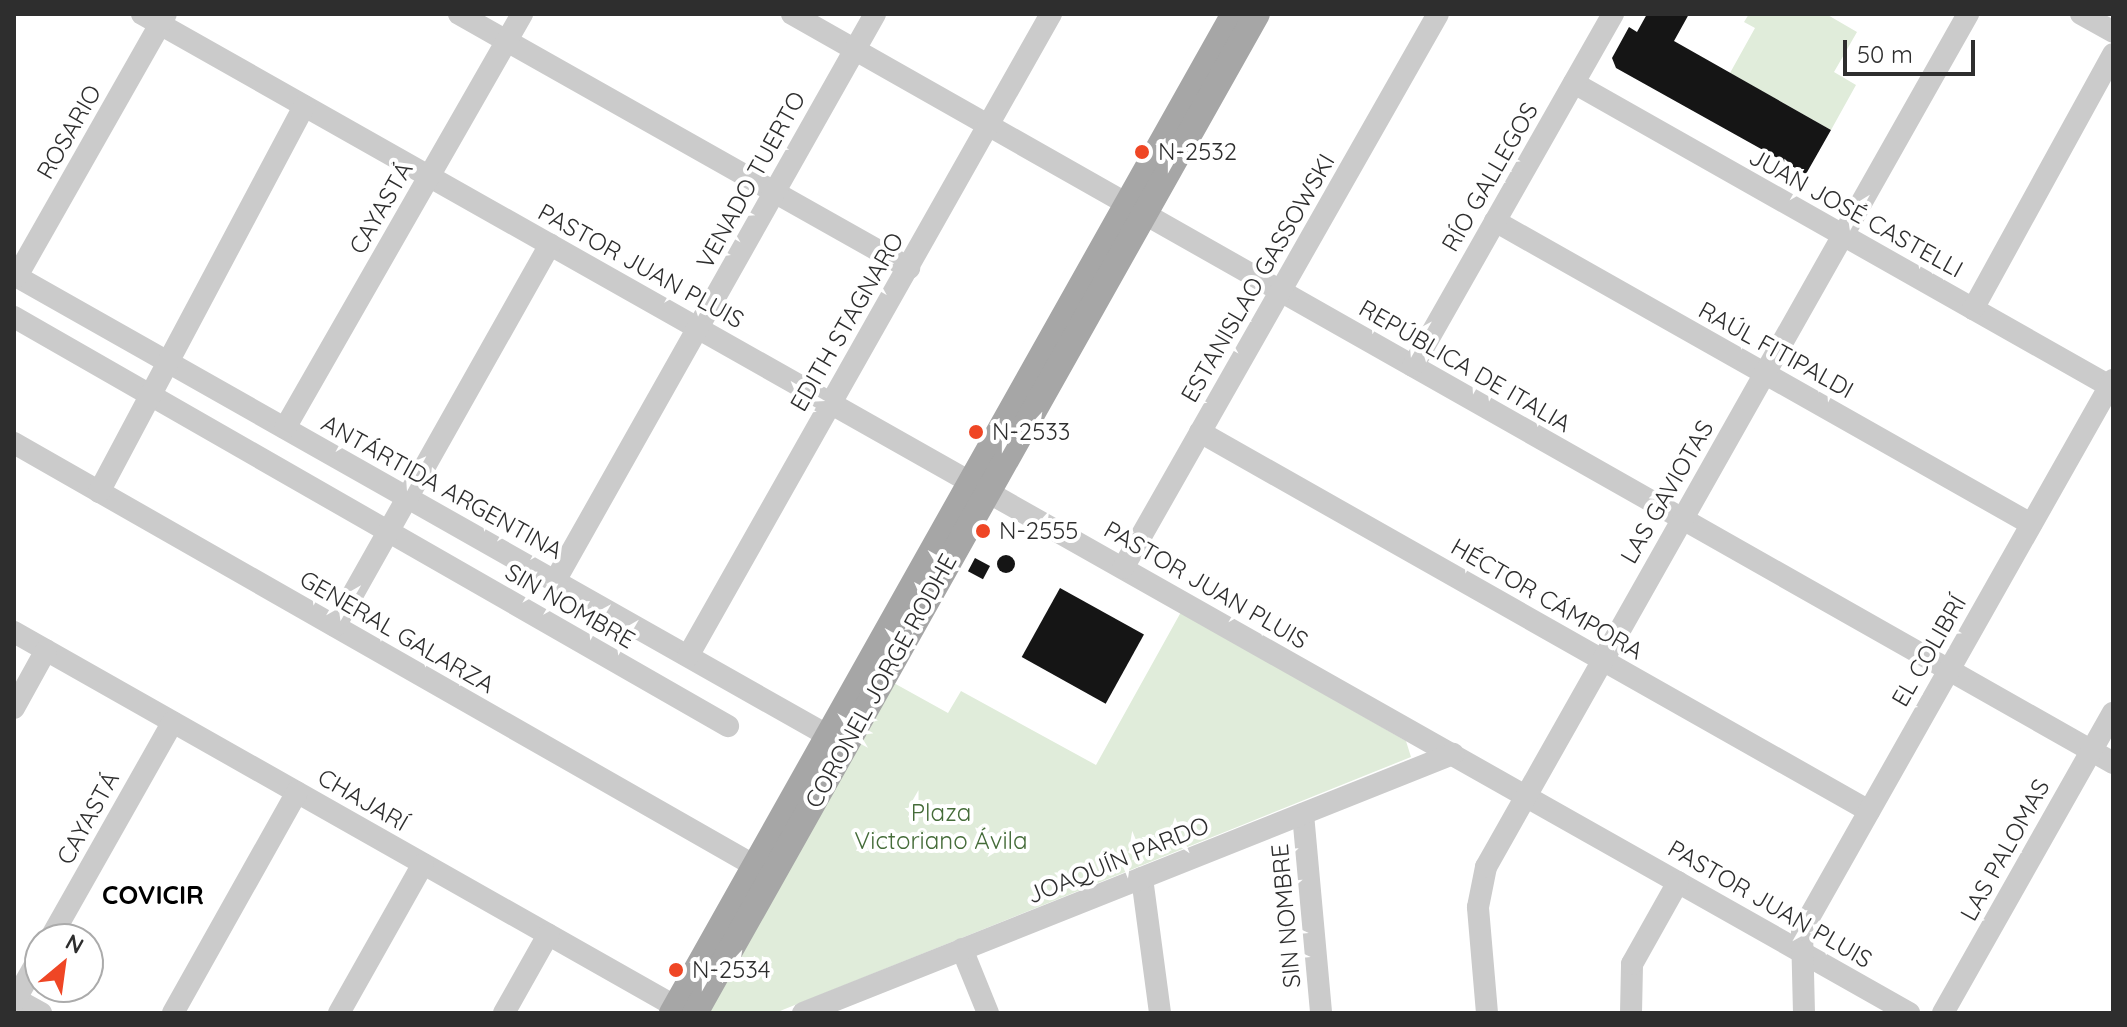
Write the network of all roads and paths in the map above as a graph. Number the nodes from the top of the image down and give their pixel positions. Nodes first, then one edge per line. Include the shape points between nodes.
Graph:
1 (459, 14) edge
2 (522, 14) edge
3 (792, 14) edge
4 (875, 14) edge
5 (1051, 14) edge
6 (1234, 14) edge
7 (1257, 14) edge
8 (1438, 14) edge
9 (1613, 14) edge
10 (1968, 14) edge
11 (2081, 14) edge
12 (156, 17) edge
13 (2113, 32) edge
14 (507, 41) junction
15 (855, 50) junction
16 (2113, 54) edge
17 (1574, 83) junction
18 (304, 106) junction
19 (988, 125) junction
20 (430, 176) junction
21 (775, 192) junction
22 (1135, 208) junction
23 (1495, 221) junction
24 (1842, 235) junction
25 (550, 244) junction
26 (909, 268) junction
27 (15, 275) edge
28 (1280, 291) junction
29 (1973, 309) junction
30 (14, 317) edge
31 (698, 328) junction
32 (163, 359) junction
33 (1413, 366) junction
34 (1765, 373) junction
35 (2112, 385) edge
36 (153, 397) junction
37 (831, 403) junction
38 (285, 428) junction
39 (1200, 432) junction
40 (14, 443) edge
41 (979, 486) junction
42 (99, 492) junction
43 (406, 497) junction
44 (1682, 519) junction
45 (2031, 524) junction
46 (387, 531) junction
47 (1123, 568) junction
48 (555, 581) junction
49 (335, 626) junction
50 (14, 632) edge
51 (46, 650) junction
52 (688, 656) junction
53 (1602, 660) junction
54 (1949, 670) junction
55 (14, 708) edge
56 (2113, 713) edge
57 (173, 722) junction
58 (728, 726) dead end
59 (837, 740) junction
60 (2092, 751) junction
61 (1453, 754) junction
62 (2113, 763) edge
63 (297, 792) junction
64 (1526, 796) junction
65 (1869, 811) junction
66 (1303, 814) junction
67 (423, 864) junction
68 (755, 866) junction
69 (1142, 878) junction
70 (1678, 882) junction
71 (59, 923) edge
72 (548, 935) junction
73 (962, 949) junction
74 (1799, 951) junction
75 (15, 1000) edge
76 (832, 1008) edge
77 (683, 1011) edge
78 (41, 1013) edge
79 (173, 1013) edge
80 (339, 1013) edge
81 (504, 1013) edge
82 (803, 1013) edge
83 (988, 1013) edge
84 (1160, 1013) edge
85 (1321, 1013) edge
86 (1487, 1013) edge
87 (1631, 1013) edge
88 (1804, 1013) edge
89 (1909, 1013) edge
90 (1943, 1013) edge

1 - 14 street
2 - 14 street, CAYASTÁ
3 - 15 street, REPÚBLICA DE ITALIA
4 - 15 street, VENADO TUERTO
5 - 19 street, EDITH STAGNARO
6 - 22 main road, CORONEL JORGE RODHE
7 - 22 main road, CORONEL JORGE RODHE
8 - 28 street, ESTANISLAO GASSOWSKI
9 - 17 street, RÍO GALLEGOS
10 - 24 street, LAS GAVIOTAS
11 - 13 street
12 - 18 street, PASTOR JUAN PLUIS
12 - 27 street, ROSARIO
14 - 20 street, CAYASTÁ
14 - 21 street
15 - 19 street, REPÚBLICA DE ITALIA
15 - 21 street, VENADO TUERTO
16 - 29 street
17 - 23 street, RÍO GALLEGOS
17 - 24 street, JUAN JOSÉ CASTELLI
18 - 20 street, PASTOR JUAN PLUIS
18 - 32 street
19 - 22 street, REPÚBLICA DE ITALIA
19 - 26 street, EDITH STAGNARO
20 - 25 street, PASTOR JUAN PLUIS
20 - 38 street, CAYASTÁ
21 - 26 street
21 - 31 street, VENADO TUERTO
22 - 28 street, REPÚBLICA DE ITALIA
22 - 41 main road, CORONEL JORGE RODHE
23 - 33 street, RÍO GALLEGOS
23 - 34 street, RAÚL FITIPALDI
24 - 29 street, JUAN JOSÉ CASTELLI
24 - 34 street, LAS GAVIOTAS
25 - 31 street, PASTOR JUAN PLUIS
25 - 43 street
26 - 37 street, EDITH STAGNARO
27 - 32 street, ANTÁRTIDA ARGENTINA
28 - 33 street, REPÚBLICA DE ITALIA
28 - 39 street, ESTANISLAO GASSOWSKI
29 - 35 street, JUAN JOSÉ CASTELLI
30 - 36 street, SIN NOMBRE
31 - 37 street, PASTOR JUAN PLUIS
31 - 48 street, VENADO TUERTO
32 - 36 street
32 - 38 street, ANTÁRTIDA ARGENTINA
33 - 44 street, REPÚBLICA DE ITALIA
34 - 44 street, LAS GAVIOTAS
34 - 45 street, RAÚL FITIPALDI
35 - 45 street, EL COLIBRÍ
36 - 42 street
36 - 46 street, SIN NOMBRE
37 - 41 street, PASTOR JUAN PLUIS
37 - 52 street, EDITH STAGNARO
38 - 43 street, ANTÁRTIDA ARGENTINA
39 - 47 street, ESTANISLAO GASSOWSKI
39 - 53 street, HÉCTOR CÁMPORA
40 - 42 street, GENERAL GALARZA
41 - 47 street, PASTOR JUAN PLUIS
41 - 59 main road, CORONEL JORGE RODHE
42 - 49 street, GENERAL GALARZA
43 - 46 street
43 - 48 street, ANTÁRTIDA ARGENTINA
44 - 53 street, LAS GAVIOTAS
44 - 54 street, REPÚBLICA DE ITALIA
45 - 54 street, EL COLIBRÍ
46 - 49 street
46 - 58 street, SIN NOMBRE
47 - 61 street, PASTOR JUAN PLUIS
48 - 52 street, ANTÁRTIDA ARGENTINA
49 - 68 street, GENERAL GALARZA
50 - 51 street, CHAJARÍ
51 - 55 street
51 - 57 street, CHAJARÍ
52 - 59 street, ANTÁRTIDA ARGENTINA
53 - 64 street, LAS GAVIOTAS
53 - 65 street, HÉCTOR CÁMPORA
54 - 60 street, REPÚBLICA DE ITALIA
54 - 65 street, EL COLIBRÍ
56 - 60 street, LAS PALOMAS
57 - 63 street, CHAJARÍ
57 - 71 street, CAYASTÁ
59 - 68 main road, CORONEL JORGE RODHE
59 - 77 main road, CORONEL JORGE RODHE
60 - 62 street, REPÚBLICA DE ITALIA
60 - 90 street, LAS PALOMAS
61 - 64 street, PASTOR JUAN PLUIS
61 - 66 street, JOAQUÍN PARDO
63 - 67 street, CHAJARÍ
63 - 79 street
64 - 70 street, PASTOR JUAN PLUIS
64 - 86 street, LAS GAVIOTAS via 1478,894
65 - 74 street, EL COLIBRÍ via 1802,930
66 - 69 street, JOAQUÍN PARDO
66 - 85 street, SIN NOMBRE
67 - 72 street, CHAJARÍ
67 - 80 street
68 - 77 main road, CORONEL JORGE RODHE
69 - 73 street, JOAQUÍN PARDO
69 - 84 street
70 - 74 street, PASTOR JUAN PLUIS
70 - 87 street via 1632,964
72 - 77 street, CHAJARÍ
72 - 81 street
73 - 76 street, JOAQUÍN PARDO
73 - 83 street
74 - 88 street
74 - 89 street, PASTOR JUAN PLUIS
75 - 78 street
76 - 82 street, JOAQUÍN PARDO

